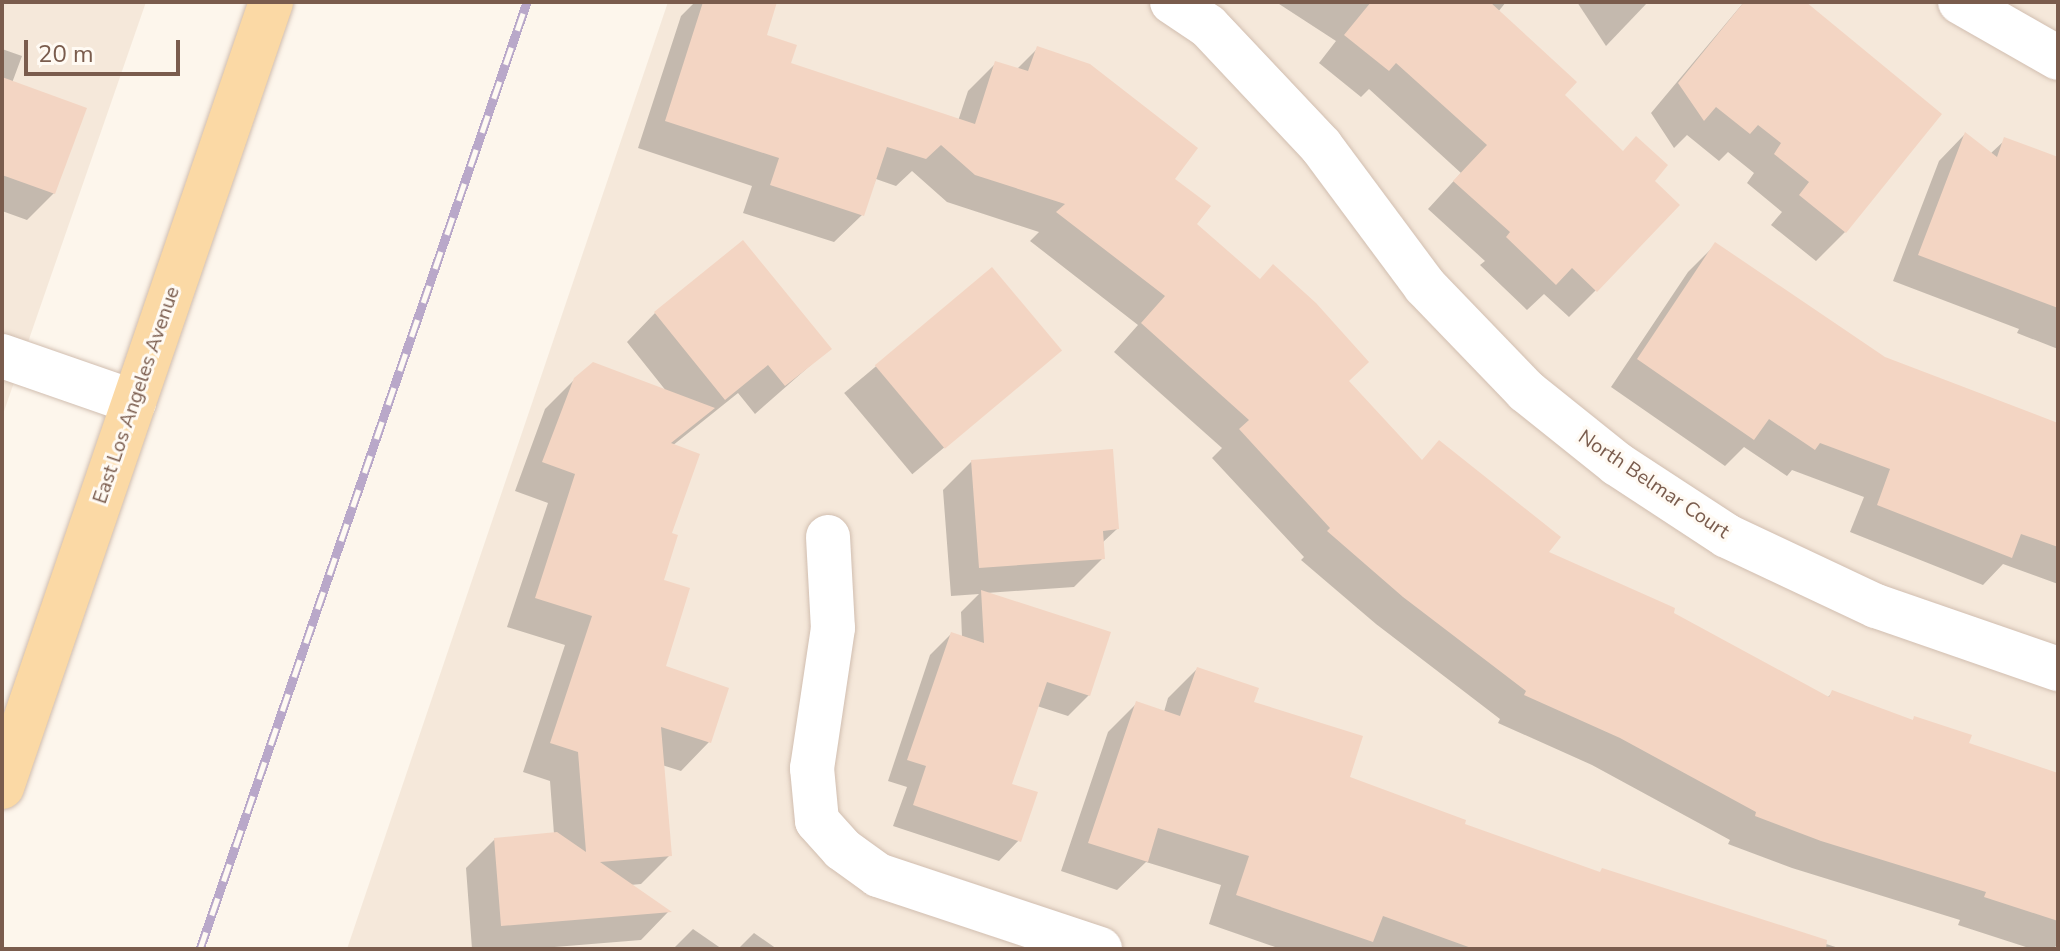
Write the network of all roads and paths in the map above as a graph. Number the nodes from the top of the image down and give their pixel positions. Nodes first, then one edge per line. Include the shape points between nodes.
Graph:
1 (271, 2) edge
2 (1172, 2) edge
3 (1960, 2) edge
4 (2058, 58) edge
5 (2, 356) edge
6 (134, 402) junction
7 (828, 537) dead end
8 (2058, 669) edge
9 (2, 787) edge
10 (1100, 949) edge

1 - 6 main road, East Los Angeles Avenue
2 - 8 street, North Belmar Court via 1208,26 1321,146 1425,286 1526,391 1617,464 1727,536 1876,606
3 - 4 street
5 - 6 street
6 - 9 main road, East Los Angeles Avenue
7 - 10 street via 833,628 812,768 817,821 842,849 878,875

